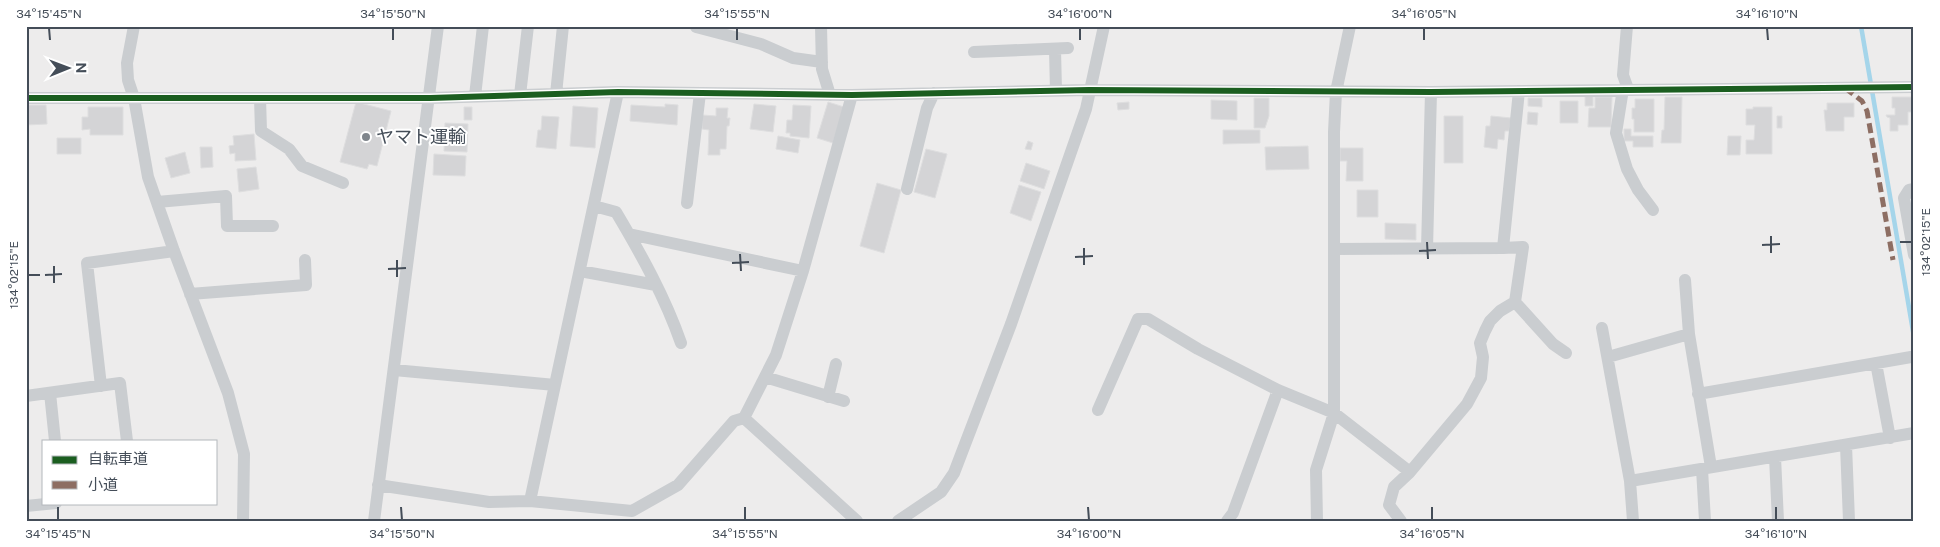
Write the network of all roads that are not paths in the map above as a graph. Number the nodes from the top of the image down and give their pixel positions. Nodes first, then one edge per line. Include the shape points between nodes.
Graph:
1 (134, 26) edge
2 (438, 26) edge
3 (483, 26) edge
4 (528, 26) edge
5 (563, 26) edge
6 (821, 26) edge
7 (1104, 26) edge
8 (1350, 26) edge
9 (1627, 26) edge
10 (696, 27) edge
11 (1068, 48) dead end
12 (1055, 49) junction
13 (974, 52) dead end
14 (822, 62) junction
15 (1914, 87) edge
16 (1626, 89) junction
17 (1090, 90) junction
18 (1056, 91) junction
19 (1519, 91) junction
20 (618, 92) junction
21 (1336, 92) junction
22 (1431, 92) junction
23 (700, 93) junction
24 (934, 93) junction
25 (556, 94) junction
26 (520, 95) junction
27 (830, 95) junction
28 (852, 95) junction
29 (475, 96) junction
30 (26, 98) edge
31 (134, 98) junction
32 (260, 98) junction
33 (430, 98) junction
34 (343, 183) dead end
35 (907, 189) dead end
36 (1914, 189) edge
37 (157, 202) junction
38 (688, 204) dead end
39 (594, 206) junction
40 (1653, 210) dead end
41 (272, 226) dead end
42 (629, 234) junction
43 (1503, 248) junction
44 (1334, 249) junction
45 (1427, 249) junction
46 (174, 251) junction
47 (1914, 255) edge
48 (305, 260) dead end
49 (580, 271) junction
50 (803, 271) junction
51 (1684, 280) dead end
52 (656, 285) junction
53 (190, 294) junction
54 (1516, 302) junction
55 (1602, 328) dead end
56 (1689, 334) junction
57 (682, 343) dead end
58 (1566, 353) dead end
59 (1608, 357) junction
60 (1911, 357) dead end
61 (1876, 363) junction
62 (836, 364) dead end
63 (394, 370) junction
64 (765, 377) junction
65 (101, 386) junction
66 (555, 386) junction
67 (1278, 390) junction
68 (50, 393) junction
69 (1698, 394) junction
70 (26, 396) edge
71 (828, 396) junction
72 (844, 401) dead end
73 (1098, 410) dead end
74 (1334, 413) junction
75 (744, 418) junction
76 (1914, 433) edge
77 (1890, 438) junction
78 (55, 440) edge
79 (127, 440) edge
80 (1846, 445) junction
81 (1775, 457) junction
82 (1706, 468) junction
83 (1410, 472) junction
84 (1630, 480) junction
85 (378, 485) junction
86 (530, 501) junction
87 (46, 504) edge
88 (26, 506) edge
89 (243, 521) edge
90 (374, 521) edge
91 (857, 521) edge
92 (898, 521) edge
93 (1227, 521) edge
94 (1317, 521) edge
95 (1401, 521) edge
96 (1633, 521) edge
97 (1705, 521) edge
98 (1778, 521) edge
99 (1849, 521) edge

1 - 31 street via 127,63
2 - 33 street
3 - 29 street
4 - 26 street
5 - 25 street
6 - 14 street
7 - 17 street
8 - 21 street
9 - 16 street via 1623,75
10 - 14 street via 761,44 793,58
11 - 12 street
12 - 13 street
12 - 18 street
14 - 27 street
15 - 16 street
16 - 19 street
16 - 40 street via 1616,133 1627,169
17 - 18 street
17 - 21 street
17 - 92 street via 1011,324 954,473 941,492
18 - 24 street
19 - 22 street
19 - 43 street
20 - 23 street
20 - 25 street
20 - 39 street
21 - 22 street
21 - 44 street
22 - 45 street
23 - 27 street
23 - 38 street
24 - 28 street
24 - 35 street
25 - 26 street
26 - 29 street
27 - 28 street
28 - 50 street
29 - 33 street
30 - 31 street
31 - 32 street
31 - 37 street via 148,176
32 - 33 street
32 - 34 street via 261,131 289,149 302,166
33 - 63 street
36 - 47 street via 1909,190 1904,198
37 - 41 street via 226,196 227,226
37 - 46 street
39 - 42 street via 616,212
39 - 49 street
42 - 50 street
42 - 52 street
43 - 45 street
43 - 54 street via 1523,247
44 - 45 street
44 - 74 street
46 - 53 street
46 - 65 street via 87,263
48 - 53 street via 306,285
49 - 52 street
49 - 66 street
50 - 64 street via 776,354
51 - 56 street
52 - 57 street
53 - 89 street via 228,393 244,454
54 - 58 street via 1553,344
54 - 83 street via 1500,311 1484,331 1480,344 1483,357 1481,378 1467,404
55 - 59 street
56 - 59 street
56 - 69 street
59 - 84 street
60 - 61 street
61 - 69 street
61 - 77 street
62 - 71 street
63 - 66 street
63 - 85 street
64 - 71 street
64 - 75 street
65 - 68 street
65 - 79 street via 120,383
66 - 86 street
67 - 73 street via 1148,319 1138,319
67 - 74 street
67 - 93 street via 1233,513
68 - 70 street
68 - 78 street
69 - 82 street
71 - 72 street
74 - 83 street
74 - 94 street via 1316,470
75 - 86 street via 734,421 678,485 632,511
75 - 91 street
76 - 77 street
77 - 80 street
80 - 81 street
80 - 99 street
81 - 82 street
81 - 98 street
82 - 84 street
82 - 97 street
83 - 95 street via 1394,487 1389,506
84 - 96 street
85 - 86 street via 489,502
85 - 90 street
87 - 88 street

